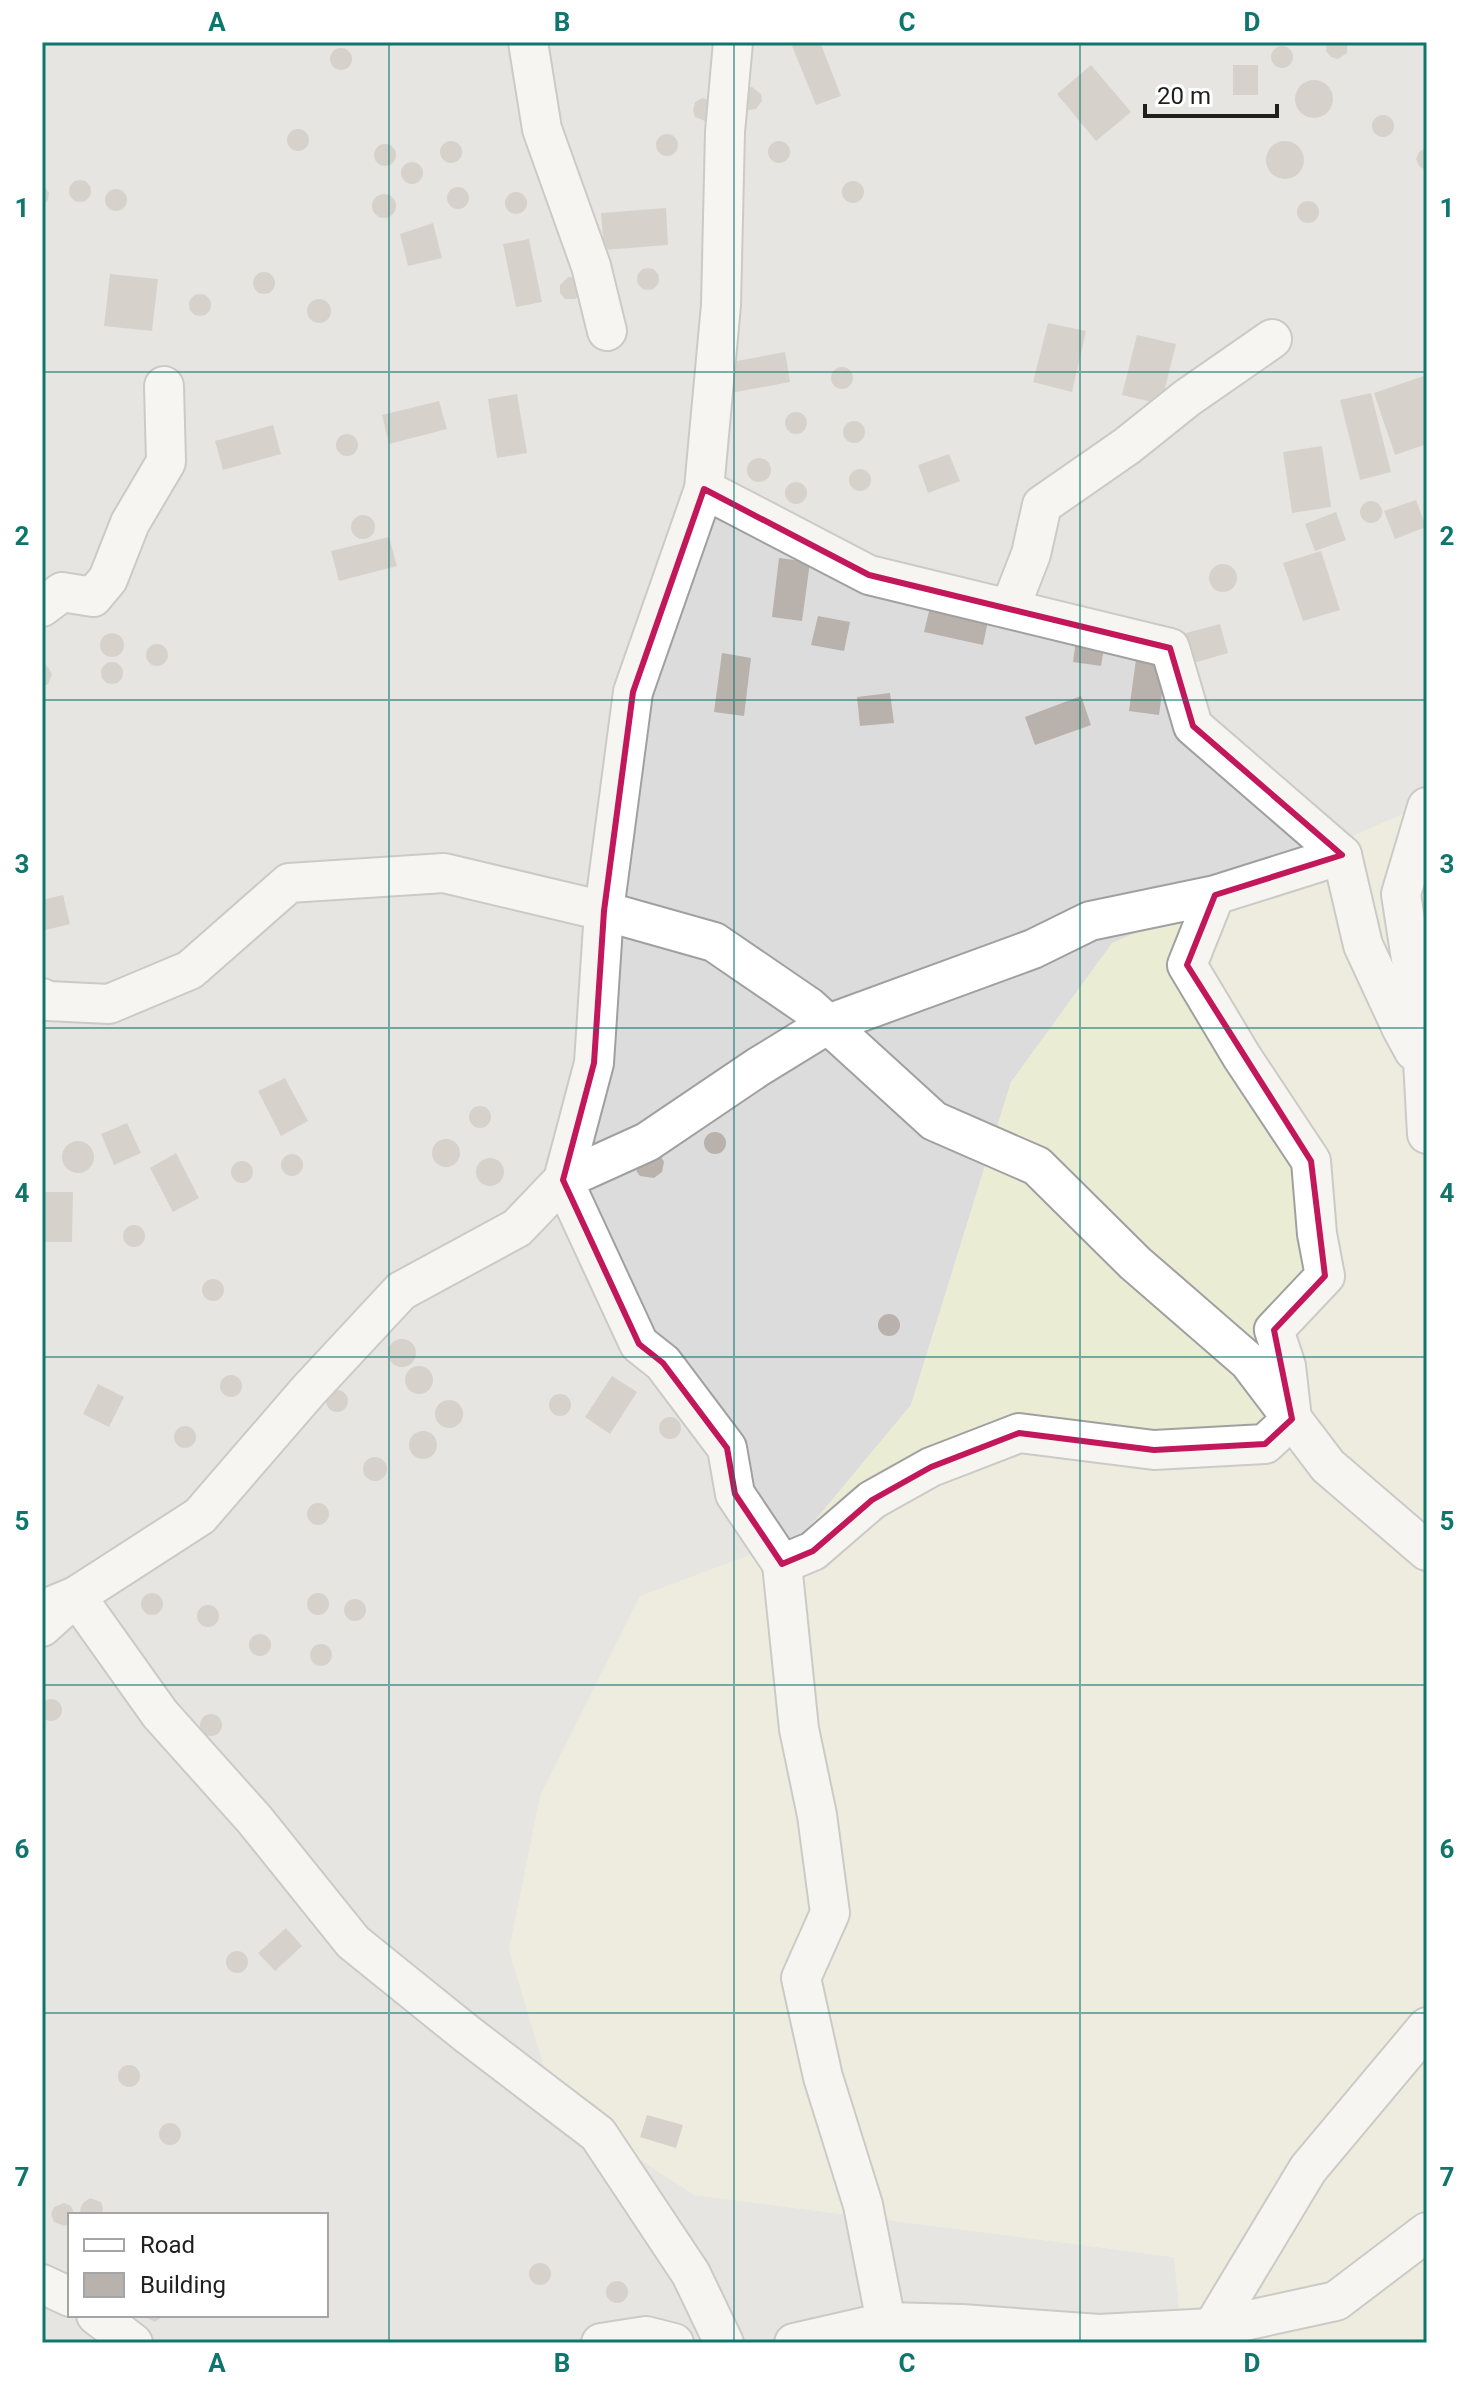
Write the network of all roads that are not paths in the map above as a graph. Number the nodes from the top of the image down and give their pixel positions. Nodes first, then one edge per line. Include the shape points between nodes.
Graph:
1 (528, 42) edge
2 (733, 42) edge
3 (607, 331) dead end
4 (1272, 339) dead end
5 (164, 386) dead end
6 (704, 489) junction
7 (42, 607) edge
8 (1010, 608) junction
9 (1427, 807) edge
10 (1342, 855) junction
11 (1215, 895) junction
12 (604, 911) junction
13 (42, 998) edge
14 (1424, 1023) edge
15 (828, 1024) junction
16 (1424, 1067) junction
17 (1427, 1134) edge
18 (563, 1180) junction
19 (1292, 1419) junction
20 (1427, 1551) edge
21 (782, 1564) junction
22 (59, 1603) edge
23 (42, 1627) edge
24 (1427, 2027) edge
25 (1427, 2232) edge
26 (42, 2284) edge
27 (68, 2296) edge
28 (99, 2317) edge
29 (885, 2333) edge
30 (1208, 2336) edge
31 (133, 2343) edge
32 (601, 2343) edge
33 (674, 2343) edge
34 (724, 2343) edge
35 (794, 2343) edge

1 - 3 street via 542,129 591,266
2 - 6 street via 721,305
4 - 8 street via 1042,505 1031,554
5 - 7 street via 166,462 130,523 108,579 93,597 62,592
6 - 8 street via 869,575
6 - 12 street via 633,692
8 - 10 street via 1170,648 1193,726
9 - 14 street via 1401,894
10 - 11 street
10 - 16 street via 1363,945
11 - 15 street via 1090,921 1033,949
11 - 19 street via 1187,965 1311,1161 1325,1276 1274,1330 1286,1366
12 - 13 street via 444,873 289,883 190,970 109,1004
12 - 15 street via 714,942
12 - 18 street via 594,1063
14 - 16 street
15 - 18 street via 647,1142
15 - 19 street via 934,1121 1037,1166 1135,1263 1249,1362
16 - 17 street
18 - 21 street via 639,1344 663,1363 727,1448 735,1494
18 - 22 street via 517,1228 401,1291 200,1516
19 - 20 street via 1328,1466
19 - 21 street via 1265,1444 1154,1450 1019,1433 907,1480 872,1500 813,1551
21 - 29 street via 799,1729 830,1913 801,1978 823,2077 863,2205
22 - 23 street
22 - 34 street via 254,1819 353,1942 598,2134 691,2274
24 - 30 street via 1308,2169
25 - 30 street via 1336,2301
26 - 27 street
28 - 31 street
29 - 30 street via 962,2324
29 - 35 street
32 - 33 street via 646,2336

